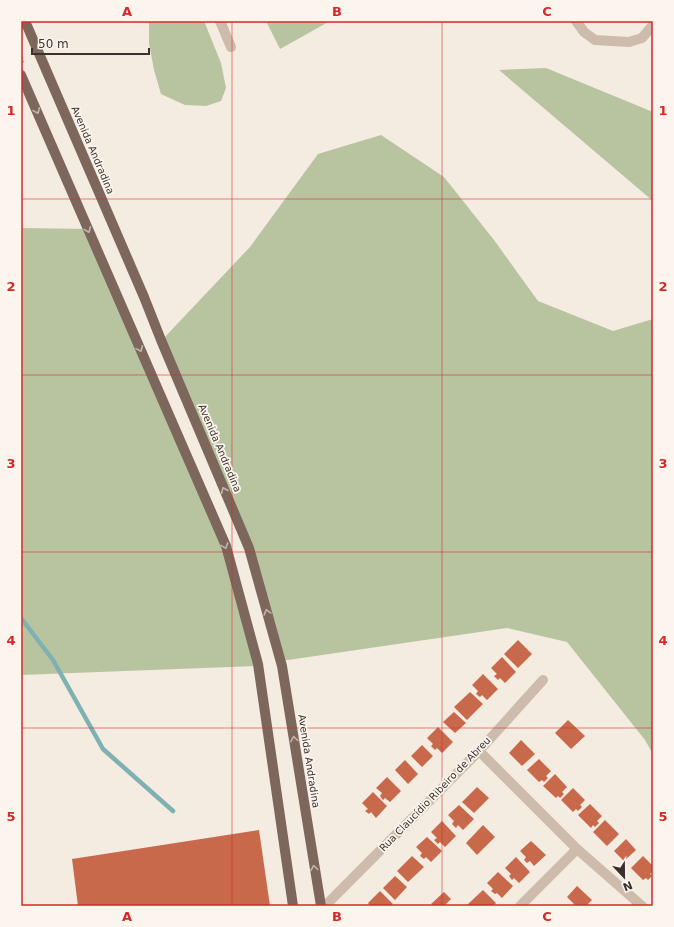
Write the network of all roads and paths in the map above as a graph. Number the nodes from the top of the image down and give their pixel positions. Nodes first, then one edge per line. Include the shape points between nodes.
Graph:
1 (25, 21) edge
2 (220, 21) edge
3 (576, 21) edge
4 (653, 25) edge
5 (231, 47) dead end
6 (21, 75) edge
7 (543, 680) dead end
8 (478, 751) junction
9 (576, 849) junction
10 (293, 906) edge
11 (321, 906) edge
12 (325, 906) edge
13 (520, 906) edge
14 (642, 906) edge

11 -> 1 main road, Avenida Andradina via 282,666 249,548
2 - 5 street
3 - 4 street via 584,32 595,40 629,42 642,38
6 -> 10 main road via 226,546 258,664
7 - 8 street, Rua Claucídio Ribeiro de Abreu
8 - 9 street
8 - 12 street, Rua Claucídio Ribeiro de Abreu
9 - 13 street
9 - 14 street

